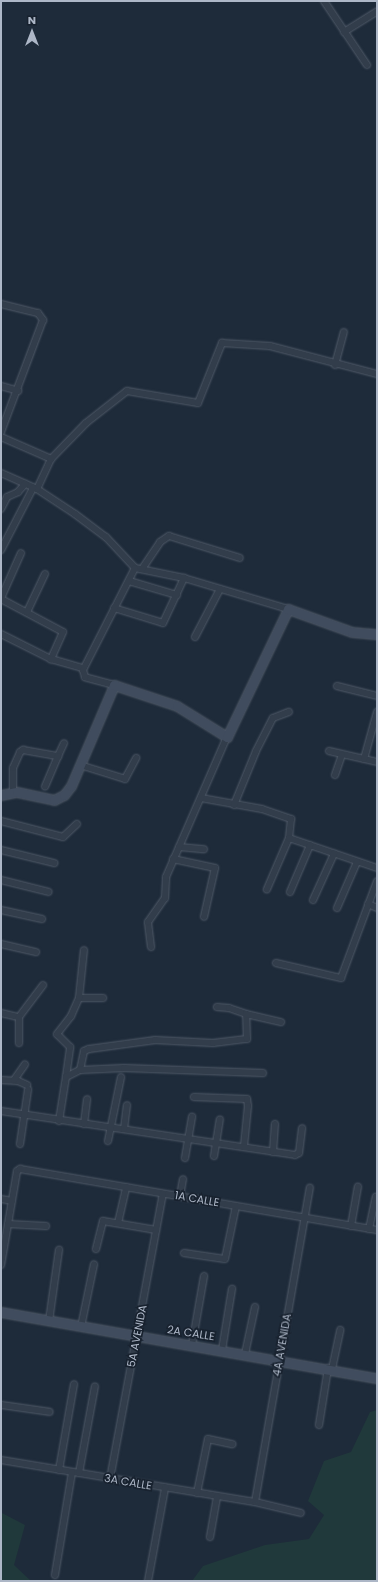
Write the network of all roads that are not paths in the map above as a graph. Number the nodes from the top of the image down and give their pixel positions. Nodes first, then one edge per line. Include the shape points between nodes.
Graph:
1 (324, 1) edge
2 (377, 11) edge
3 (344, 32) junction
4 (368, 65) dead end
5 (1, 304) edge
6 (344, 332) dead end
7 (335, 365) junction
8 (377, 374) edge
9 (1, 386) edge
10 (18, 391) junction
11 (3, 420) edge
12 (1, 432) edge
13 (1, 437) edge
14 (51, 459) junction
15 (1, 473) edge
16 (25, 484) junction
17 (35, 489) junction
18 (4, 495) edge
19 (1, 509) edge
20 (1, 550) edge
21 (21, 553) dead end
22 (240, 558) dead end
23 (135, 568) junction
24 (142, 569) junction
25 (45, 574) dead end
26 (184, 578) junction
27 (129, 581) junction
28 (220, 589) junction
29 (177, 595) junction
30 (1, 599) edge
31 (114, 608) junction
32 (288, 609) junction
33 (27, 612) junction
34 (1, 634) edge
35 (377, 634) edge
36 (195, 637) dead end
37 (51, 659) junction
38 (83, 668) junction
39 (114, 685) junction
40 (337, 686) dead end
41 (377, 696) edge
42 (289, 712) dead end
43 (377, 712) edge
44 (227, 737) junction
45 (64, 743) dead end
46 (329, 751) dead end
47 (342, 755) junction
48 (58, 756) junction
49 (136, 758) dead end
50 (364, 759) junction
51 (377, 762) edge
52 (80, 765) junction
53 (335, 775) dead end
54 (45, 786) dead end
55 (13, 792) junction
56 (1, 795) edge
57 (201, 798) junction
58 (234, 805) junction
59 (1, 821) edge
60 (77, 824) dead end
61 (289, 838) junction
62 (310, 845) junction
63 (179, 846) junction
64 (204, 849) dead end
65 (1, 850) edge
66 (334, 854) junction
67 (173, 859) junction
68 (357, 862) junction
69 (54, 864) dead end
70 (377, 868) edge
71 (1, 880) edge
72 (377, 881) edge
73 (267, 890) dead end
74 (49, 892) dead end
75 (290, 892) dead end
76 (313, 900) dead end
77 (368, 904) junction
78 (337, 908) dead end
79 (377, 908) edge
80 (1, 910) edge
81 (204, 917) dead end
82 (42, 919) dead end
83 (1, 944) edge
84 (151, 947) dead end
85 (84, 950) dead end
86 (36, 952) dead end
87 (276, 963) dead end
88 (43, 985) dead end
89 (79, 998) junction
90 (103, 998) dead end
91 (217, 1007) dead end
92 (1, 1013) edge
93 (246, 1014) junction
94 (19, 1017) junction
95 (281, 1022) dead end
96 (19, 1043) dead end
97 (25, 1064) dead end
98 (80, 1070) junction
99 (264, 1073) dead end
100 (66, 1076) junction
101 (121, 1077) dead end
102 (1, 1080) edge
103 (14, 1080) junction
104 (194, 1097) dead end
105 (87, 1099) dead end
106 (127, 1105) dead end
107 (1, 1111) edge
108 (25, 1115) junction
109 (192, 1117) dead end
110 (220, 1119) dead end
111 (58, 1121) junction
112 (84, 1124) junction
113 (275, 1124) dead end
114 (111, 1128) junction
115 (302, 1128) dead end
116 (124, 1129) junction
117 (188, 1138) junction
118 (108, 1141) dead end
119 (216, 1142) junction
120 (20, 1144) dead end
121 (244, 1146) junction
122 (273, 1152) junction
123 (214, 1156) dead end
124 (185, 1158) dead end
125 (183, 1178) dead end
126 (126, 1187) junction
127 (358, 1187) dead end
128 (310, 1188) dead end
129 (163, 1194) junction
130 (180, 1196) junction
131 (376, 1197) edge
132 (1, 1199) edge
133 (12, 1201) junction
134 (236, 1206) junction
135 (305, 1218) junction
136 (118, 1223) junction
137 (8, 1224) junction
138 (46, 1226) dead end
139 (351, 1226) junction
140 (369, 1229) junction
141 (156, 1230) junction
142 (377, 1230) edge
143 (3, 1236) edge
144 (96, 1249) dead end
145 (59, 1250) dead end
146 (184, 1253) dead end
147 (94, 1264) dead end
148 (1, 1265) edge
149 (204, 1276) dead end
150 (232, 1289) dead end
151 (255, 1307) dead end
152 (1, 1312) edge
153 (49, 1321) junction
154 (81, 1327) junction
155 (340, 1330) dead end
156 (137, 1336) junction
157 (192, 1345) junction
158 (222, 1350) junction
159 (245, 1354) junction
160 (280, 1359) junction
161 (330, 1369) junction
162 (377, 1378) edge
163 (74, 1384) dead end
164 (95, 1386) dead end
165 (1, 1405) edge
166 (50, 1412) dead end
167 (319, 1425) dead end
168 (232, 1444) dead end
169 (1, 1460) edge
170 (59, 1470) junction
171 (72, 1472) junction
172 (79, 1473) junction
173 (110, 1479) junction
174 (165, 1488) junction
175 (197, 1493) junction
176 (217, 1497) junction
177 (255, 1502) junction
178 (301, 1513) dead end
179 (210, 1537) dead end
180 (55, 1575) dead end
181 (148, 1581) edge

1 - 3 street
2 - 3 street
3 - 4 street
5 - 10 street via 38,313 42,317
6 - 7 street
7 - 8 street
7 - 14 street via 270,346 222,343 198,403 127,391 86,423
9 - 10 street
10 - 11 street
11 - 12 street
13 - 14 street
14 - 17 street
15 - 16 street
16 - 17 street
16 - 18 street via 18,492
17 - 20 street
17 - 23 street via 106,537
18 - 19 street
21 - 30 street
22 - 24 street via 169,536 160,542
23 - 24 street
23 - 27 street
24 - 26 street
25 - 33 street
26 - 28 street
26 - 29 street
27 - 29 street
27 - 31 street
28 - 32 street
28 - 36 street
29 - 31 street via 163,623
30 - 33 street
31 - 38 street
32 - 35 street via 352,632
32 - 44 street
33 - 37 street via 64,632
34 - 37 street
37 - 38 street
38 - 39 street via 85,677
39 - 44 street via 177,706
39 - 52 street
40 - 41 street
42 - 58 street via 273,718
43 - 50 street
44 - 57 street
45 - 48 street
46 - 47 street
47 - 50 street
47 - 53 street
48 - 54 street
48 - 55 street via 20,751 13,768
49 - 52 street via 125,779
50 - 51 street
52 - 55 street via 71,786 60,798 50,800
55 - 56 street
57 - 58 street
57 - 63 street
58 - 61 street via 262,809 291,819
59 - 60 street via 63,837
61 - 62 street
61 - 73 street
62 - 66 street
62 - 75 street
63 - 64 street
63 - 67 street
65 - 69 street
66 - 68 street
66 - 76 street
67 - 81 street via 215,868
67 - 84 street via 166,879 165,898 148,923
68 - 70 street
68 - 78 street
71 - 74 street
72 - 77 street
77 - 79 street
77 - 87 street via 341,978
80 - 82 street
83 - 86 street
85 - 89 street
88 - 94 street
89 - 90 street
89 - 100 street via 71,1016 57,1034 70,1047
91 - 93 street via 226,1007
92 - 94 street
93 - 95 street
93 - 98 street via 247,1039 213,1043 155,1040 89,1049 84,1053
94 - 96 street
97 - 103 street
98 - 99 street via 124,1068
98 - 100 street
100 - 111 street
101 - 114 street
102 - 103 street
103 - 108 street via 27,1087
104 - 121 street via 246,1099 248,1106
105 - 112 street
106 - 116 street
107 - 108 street
108 - 111 street
108 - 120 street
109 - 117 street
110 - 119 street
111 - 112 street
112 - 114 street
113 - 122 street
114 - 116 street
114 - 118 street
115 - 122 street via 299,1154
116 - 117 street
117 - 119 street
117 - 124 street
119 - 121 street
119 - 123 street
121 - 122 street
125 - 130 street
126 - 129 street, 1A CALLE
126 - 133 street, 1A CALLE via 18,1170
126 - 136 street
127 - 139 street
128 - 135 street, 4A AVENIDA
129 - 130 street, 1A CALLE
129 - 141 street, 5A AVENIDA
130 - 134 street, 1A CALLE
131 - 140 street
132 - 133 street
133 - 137 street
134 - 135 street, 1A CALLE
134 - 146 street via 225,1259
135 - 139 street, 1A CALLE
135 - 160 street, 4A AVENIDA
136 - 141 street
136 - 144 street via 101,1223
137 - 138 street
137 - 143 street
139 - 140 street, 1A CALLE
140 - 142 street, 1A CALLE
141 - 156 street, 5A AVENIDA
143 - 148 street
145 - 153 street
147 - 154 street
149 - 157 street
150 - 158 street
151 - 159 street
152 - 153 street, 2A CALLE
153 - 154 street, 2A CALLE
154 - 156 street, 2A CALLE
155 - 161 street
156 - 157 street, 2A CALLE
156 - 173 street, 5A AVENIDA
157 - 158 street, 2A CALLE
158 - 159 street, 2A CALLE
159 - 160 street, 2A CALLE
160 - 161 street, 2A CALLE
160 - 177 street, 4A AVENIDA
161 - 162 street, 2A CALLE
161 - 167 street
163 - 170 street
164 - 172 street
165 - 166 street
168 - 175 street via 208,1439
169 - 170 street, 3A CALLE
170 - 171 street, 3A CALLE
171 - 172 street, 3A CALLE
171 - 180 street
172 - 173 street, 3A CALLE
173 - 174 street, 3A CALLE
174 - 175 street, 3A CALLE
174 - 181 street
175 - 176 street, 3A CALLE
176 - 177 street, 3A CALLE
176 - 179 street
177 - 178 street, 3A CALLE

